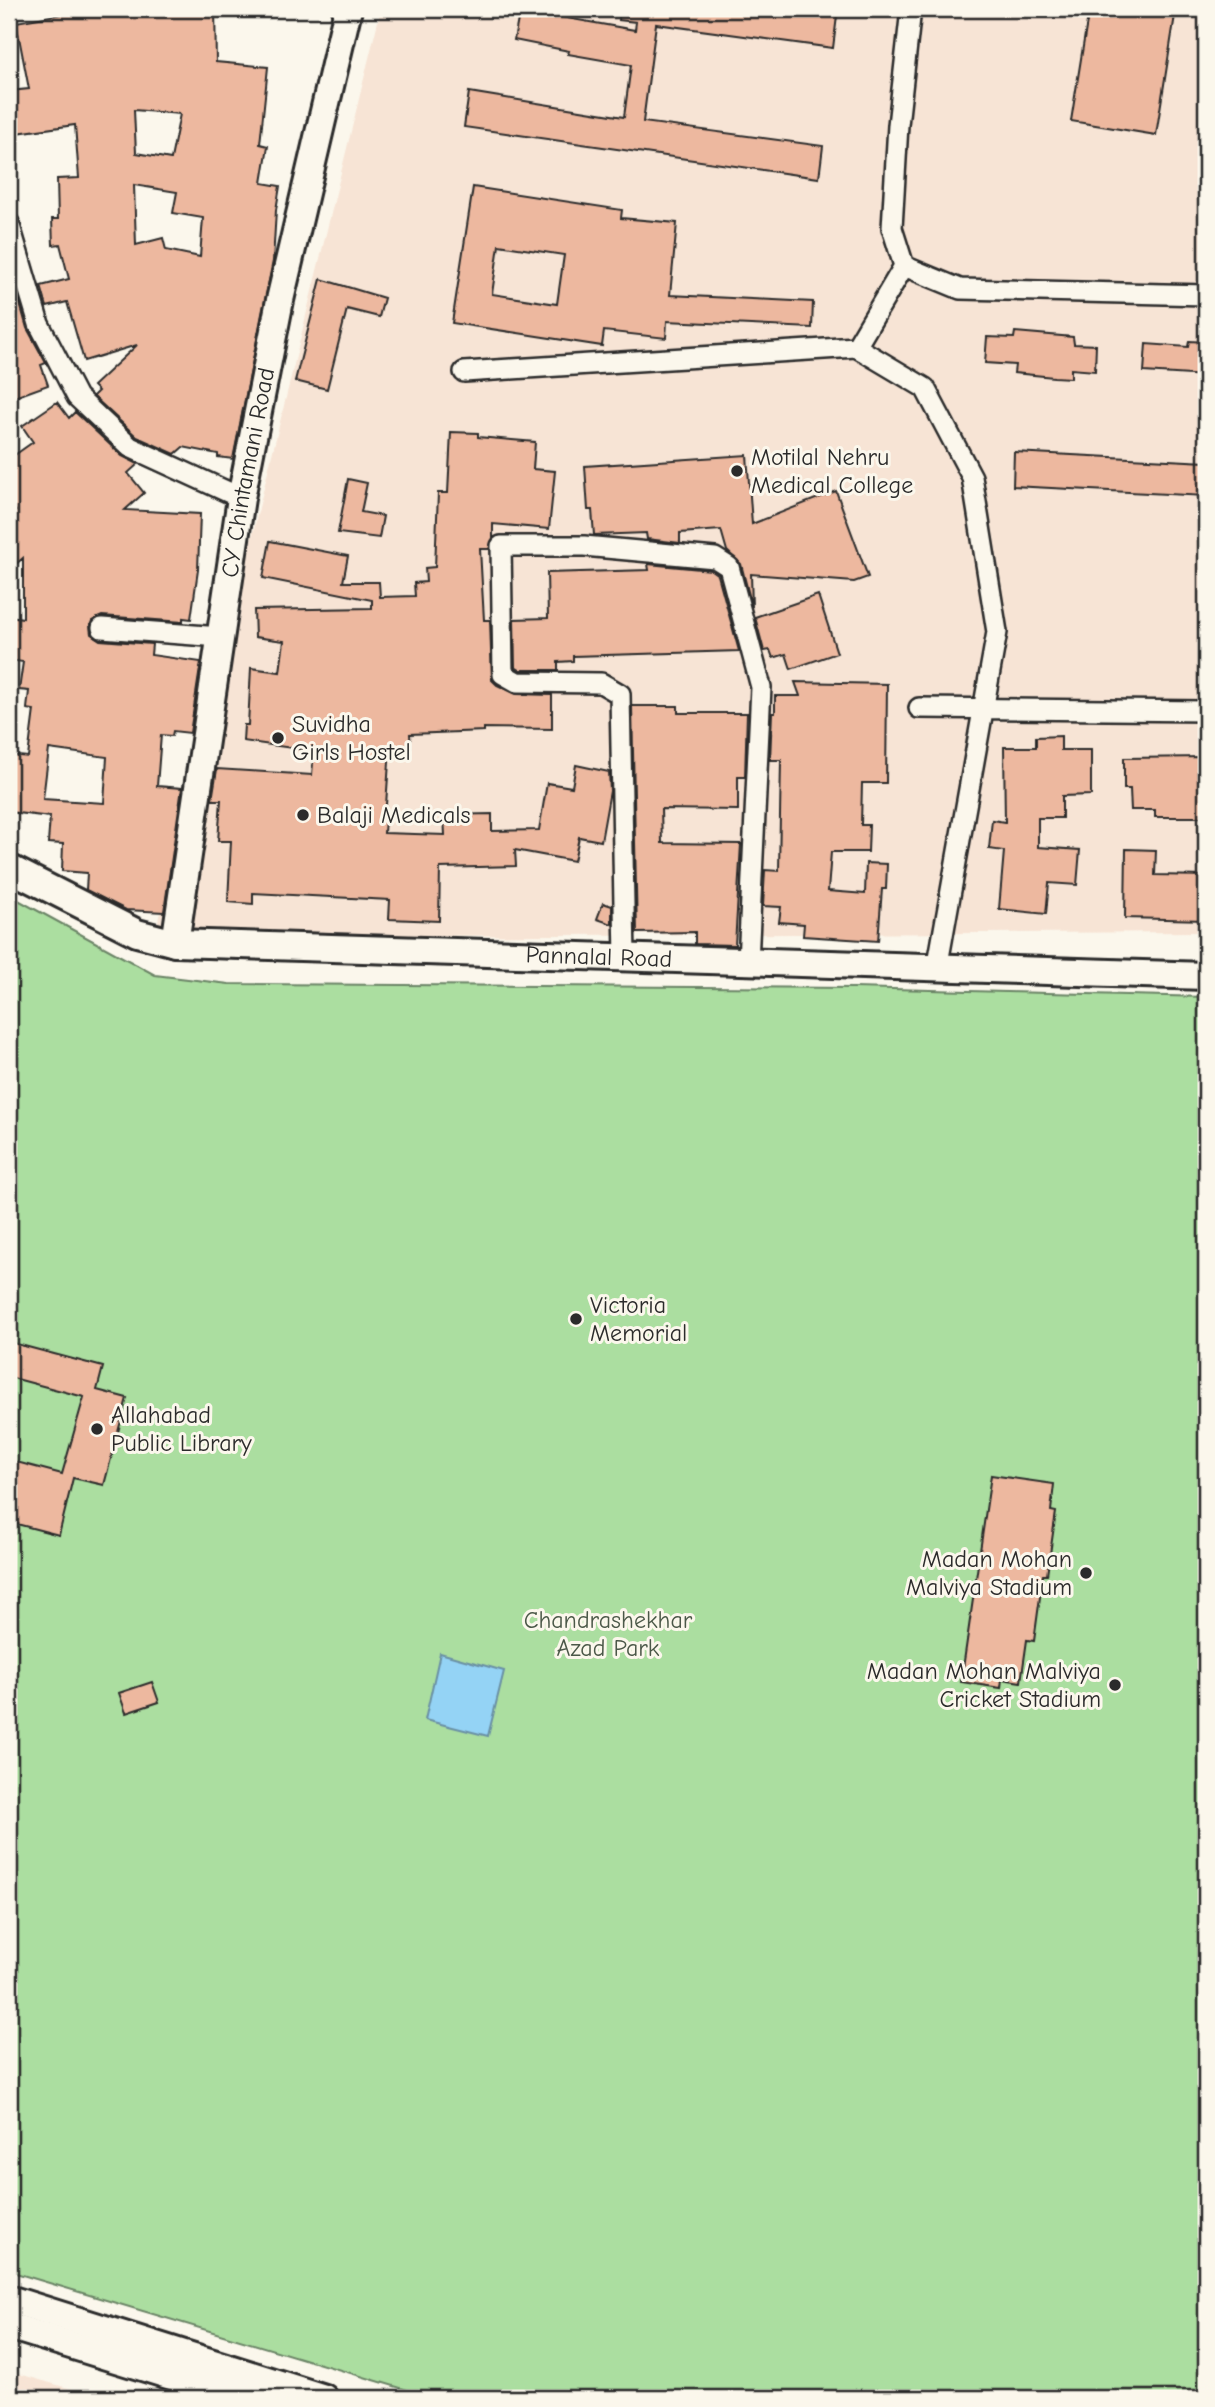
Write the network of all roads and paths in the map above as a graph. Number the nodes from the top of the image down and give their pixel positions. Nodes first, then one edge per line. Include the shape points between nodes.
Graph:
1 (348, 9) edge
2 (911, 9) edge
3 (9, 223) edge
4 (904, 266) junction
5 (1206, 295) edge
6 (856, 347) junction
7 (464, 372) dead end
8 (242, 498) junction
9 (102, 628) dead end
10 (220, 637) junction
11 (919, 708) dead end
12 (983, 709) junction
13 (1206, 711) edge
14 (9, 868) edge
15 (174, 943) junction
16 (625, 958) junction
17 (748, 962) junction
18 (937, 969) junction
19 (1206, 976) edge
20 (9, 2299) edge
21 (9, 2326) edge
22 (243, 2398) edge
23 (324, 2398) edge

1 - 8 street, CY Chintamani Road via 280,300
2 - 4 street via 891,228
3 - 8 street via 39,324 77,397 130,447
4 - 5 street via 960,289
4 - 6 street
6 - 7 street
6 - 12 street via 925,387 972,477 997,632
8 - 10 street, CY Chintamani Road
9 - 10 street
10 - 15 street, CY Chintamani Road
11 - 12 street
12 - 13 street
12 - 18 street
14 - 15 street, Pannalal Road via 137,933
15 - 16 street, Pannalal Road
16 - 17 street, Pannalal Road
16 - 17 street via 620,694 601,683 517,682 503,674 501,546 584,546 702,556 729,567 761,687
17 - 18 street, Pannalal Road
18 - 19 street, Pannalal Road
20 - 23 street
21 - 22 street

